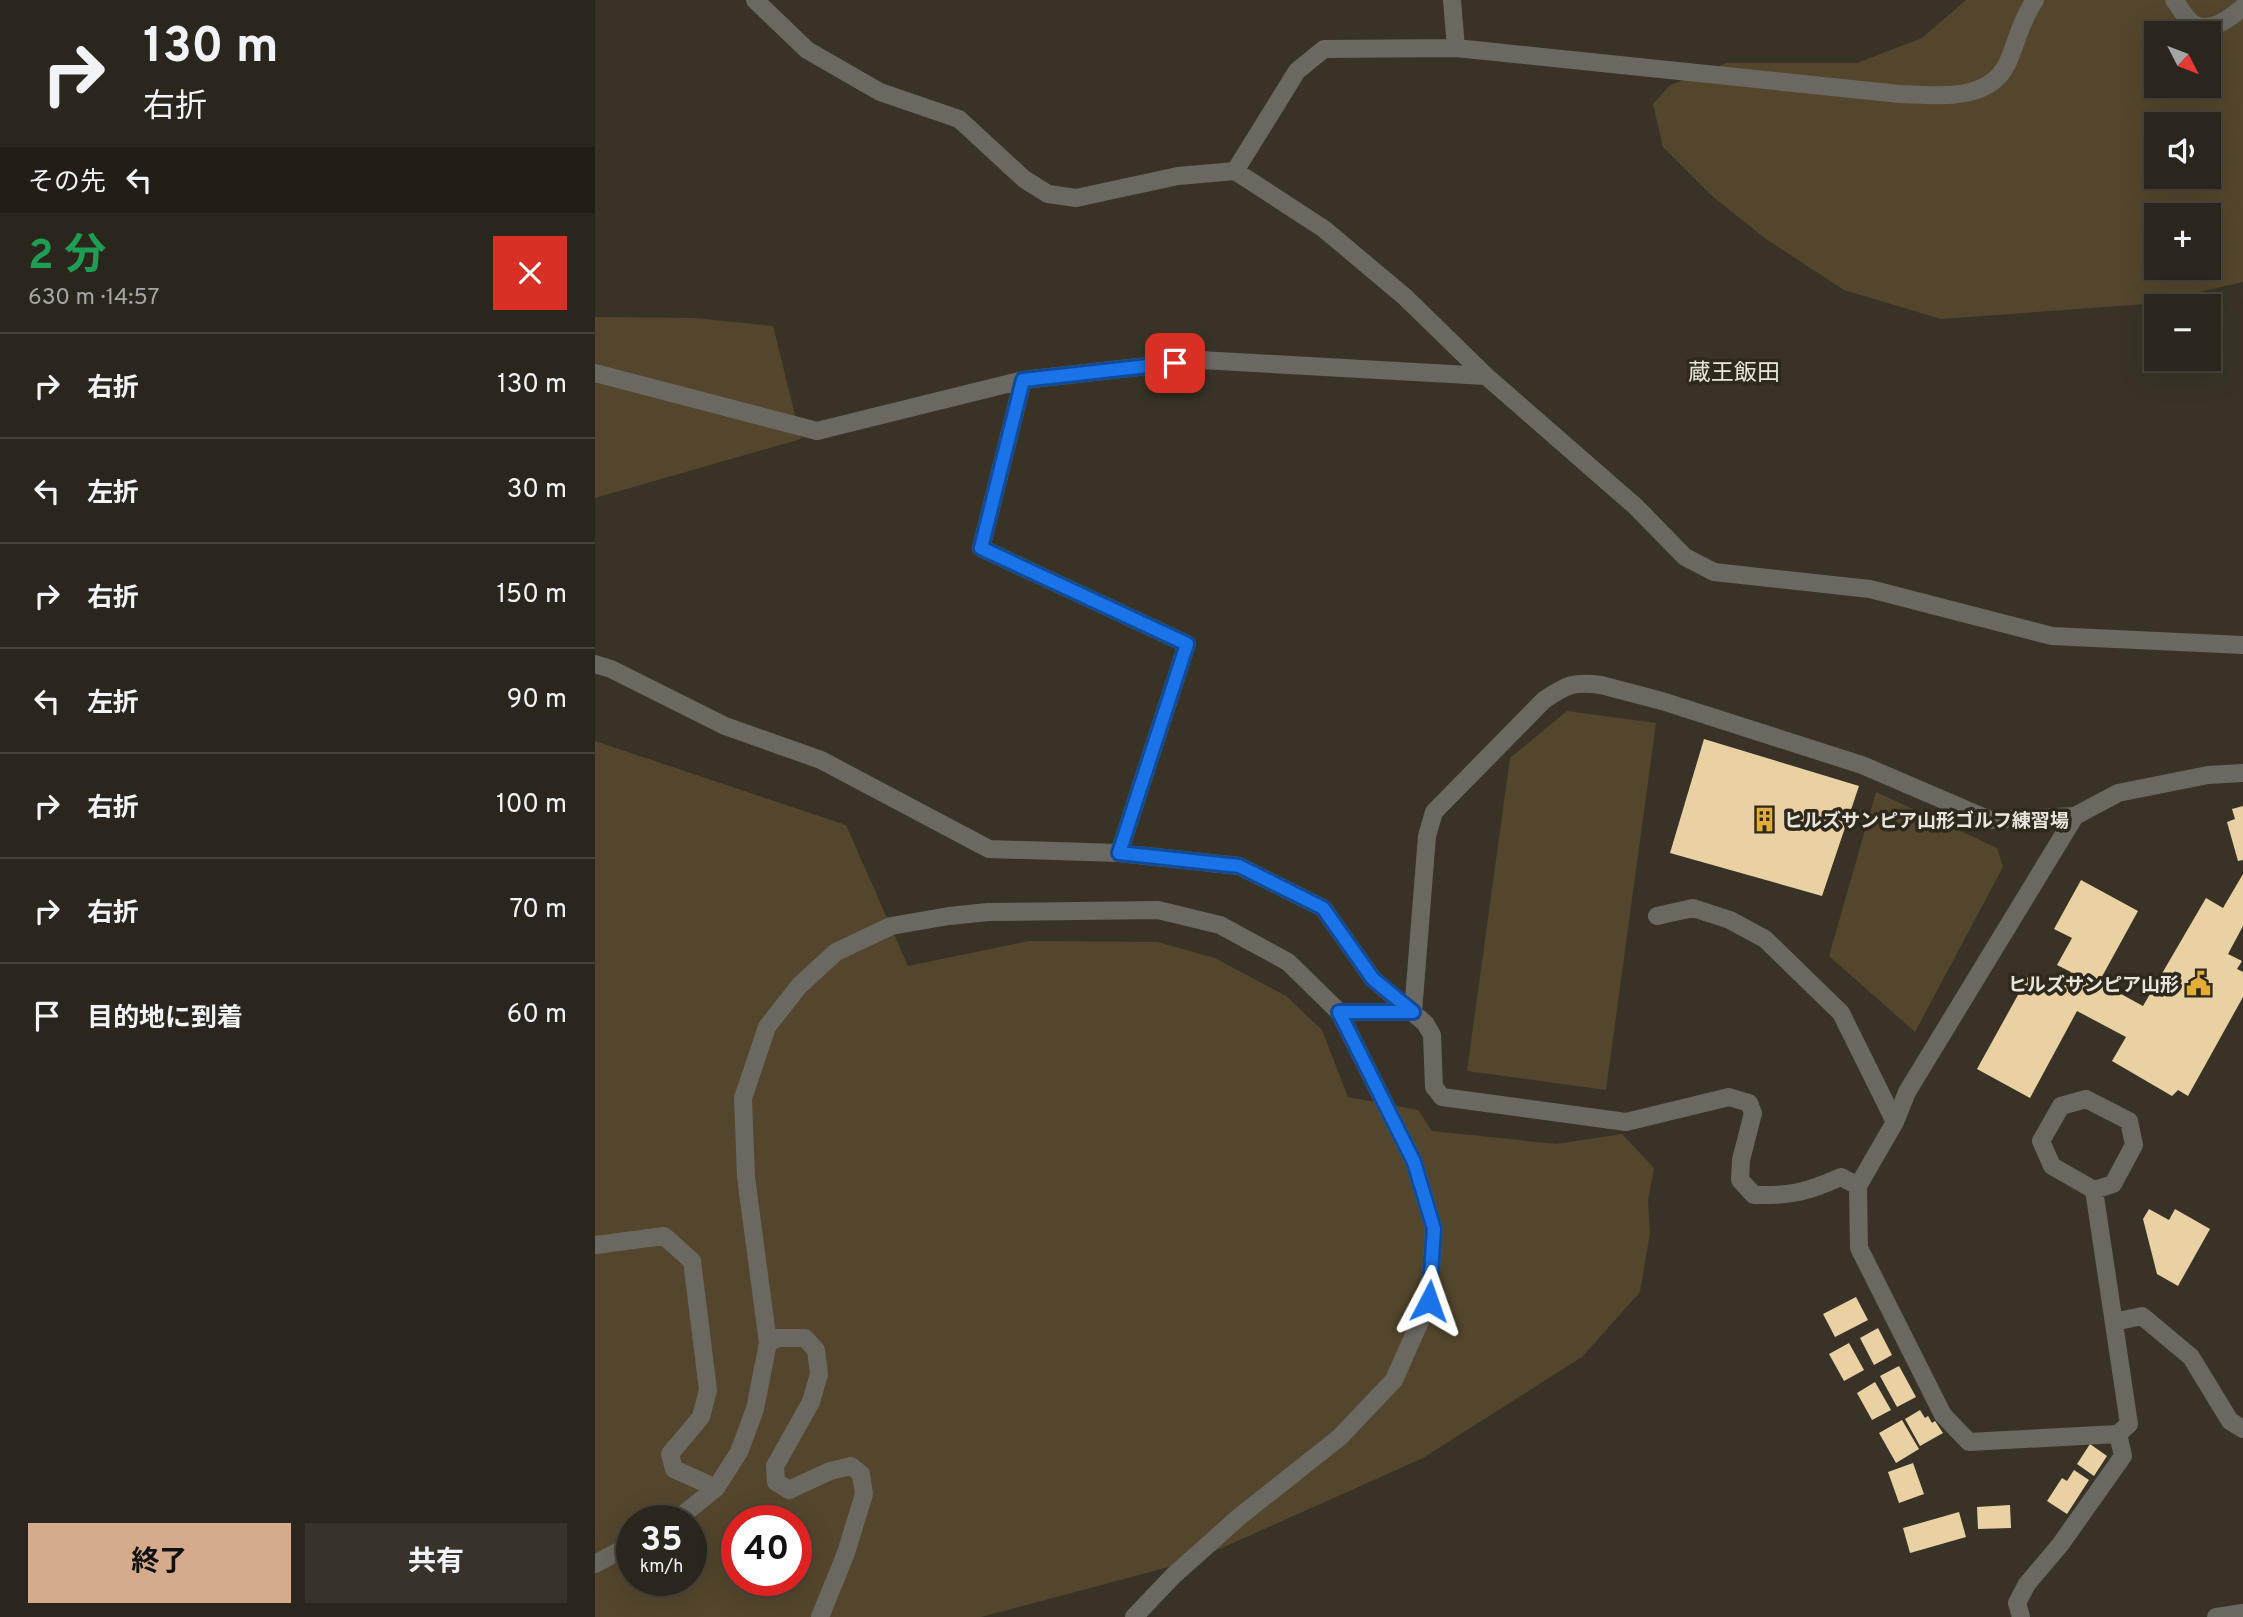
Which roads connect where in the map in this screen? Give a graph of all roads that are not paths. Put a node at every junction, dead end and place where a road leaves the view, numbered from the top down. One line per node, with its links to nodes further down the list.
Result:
1 (755, 0): 7 (street)
2 (1452, 0): 6 (street)
3 (2035, 0): 6 (street)
4 (2174, 0): 5 (street)
5 (2243, 7)
6 (1456, 48): 7 (street)
7 (1235, 171): 9 (street)
8 (595, 373): 10 (street)
9 (1486, 376): 10 (street); 11 (street)
10 (1023, 380): 15 (street)
11 (2243, 645)
12 (595, 664): 15 (street)
13 (2243, 773): 14 (street)
14 (2075, 816): 18 (street); 19 (street)
15 (1119, 853): 18 (street)
16 (1657, 916): 19 (street)
17 (1339, 1012): 18 (street); 24 (street); 33 (street)
18 (1413, 1012): 20 (street)
19 (1895, 1122): 20 (street)
20 (1859, 1186): 26 (street)
21 (2094, 1190): 21 (street); 23 (street)
22 (595, 1245): 27 (street)
23 (2114, 1322): 25 (street); 26 (street)
24 (768, 1343): 27 (street); 32 (street)
25 (2243, 1429)
26 (2118, 1434): 34 (street)
27 (716, 1488): 28 (street)
28 (695, 1505)
29 (616, 1553): 30 (street)
30 (595, 1564)
31 (2243, 1613): 35 (street)
32 (820, 1617)
33 (1134, 1617)
34 (2021, 1617)
35 (2216, 1617)

